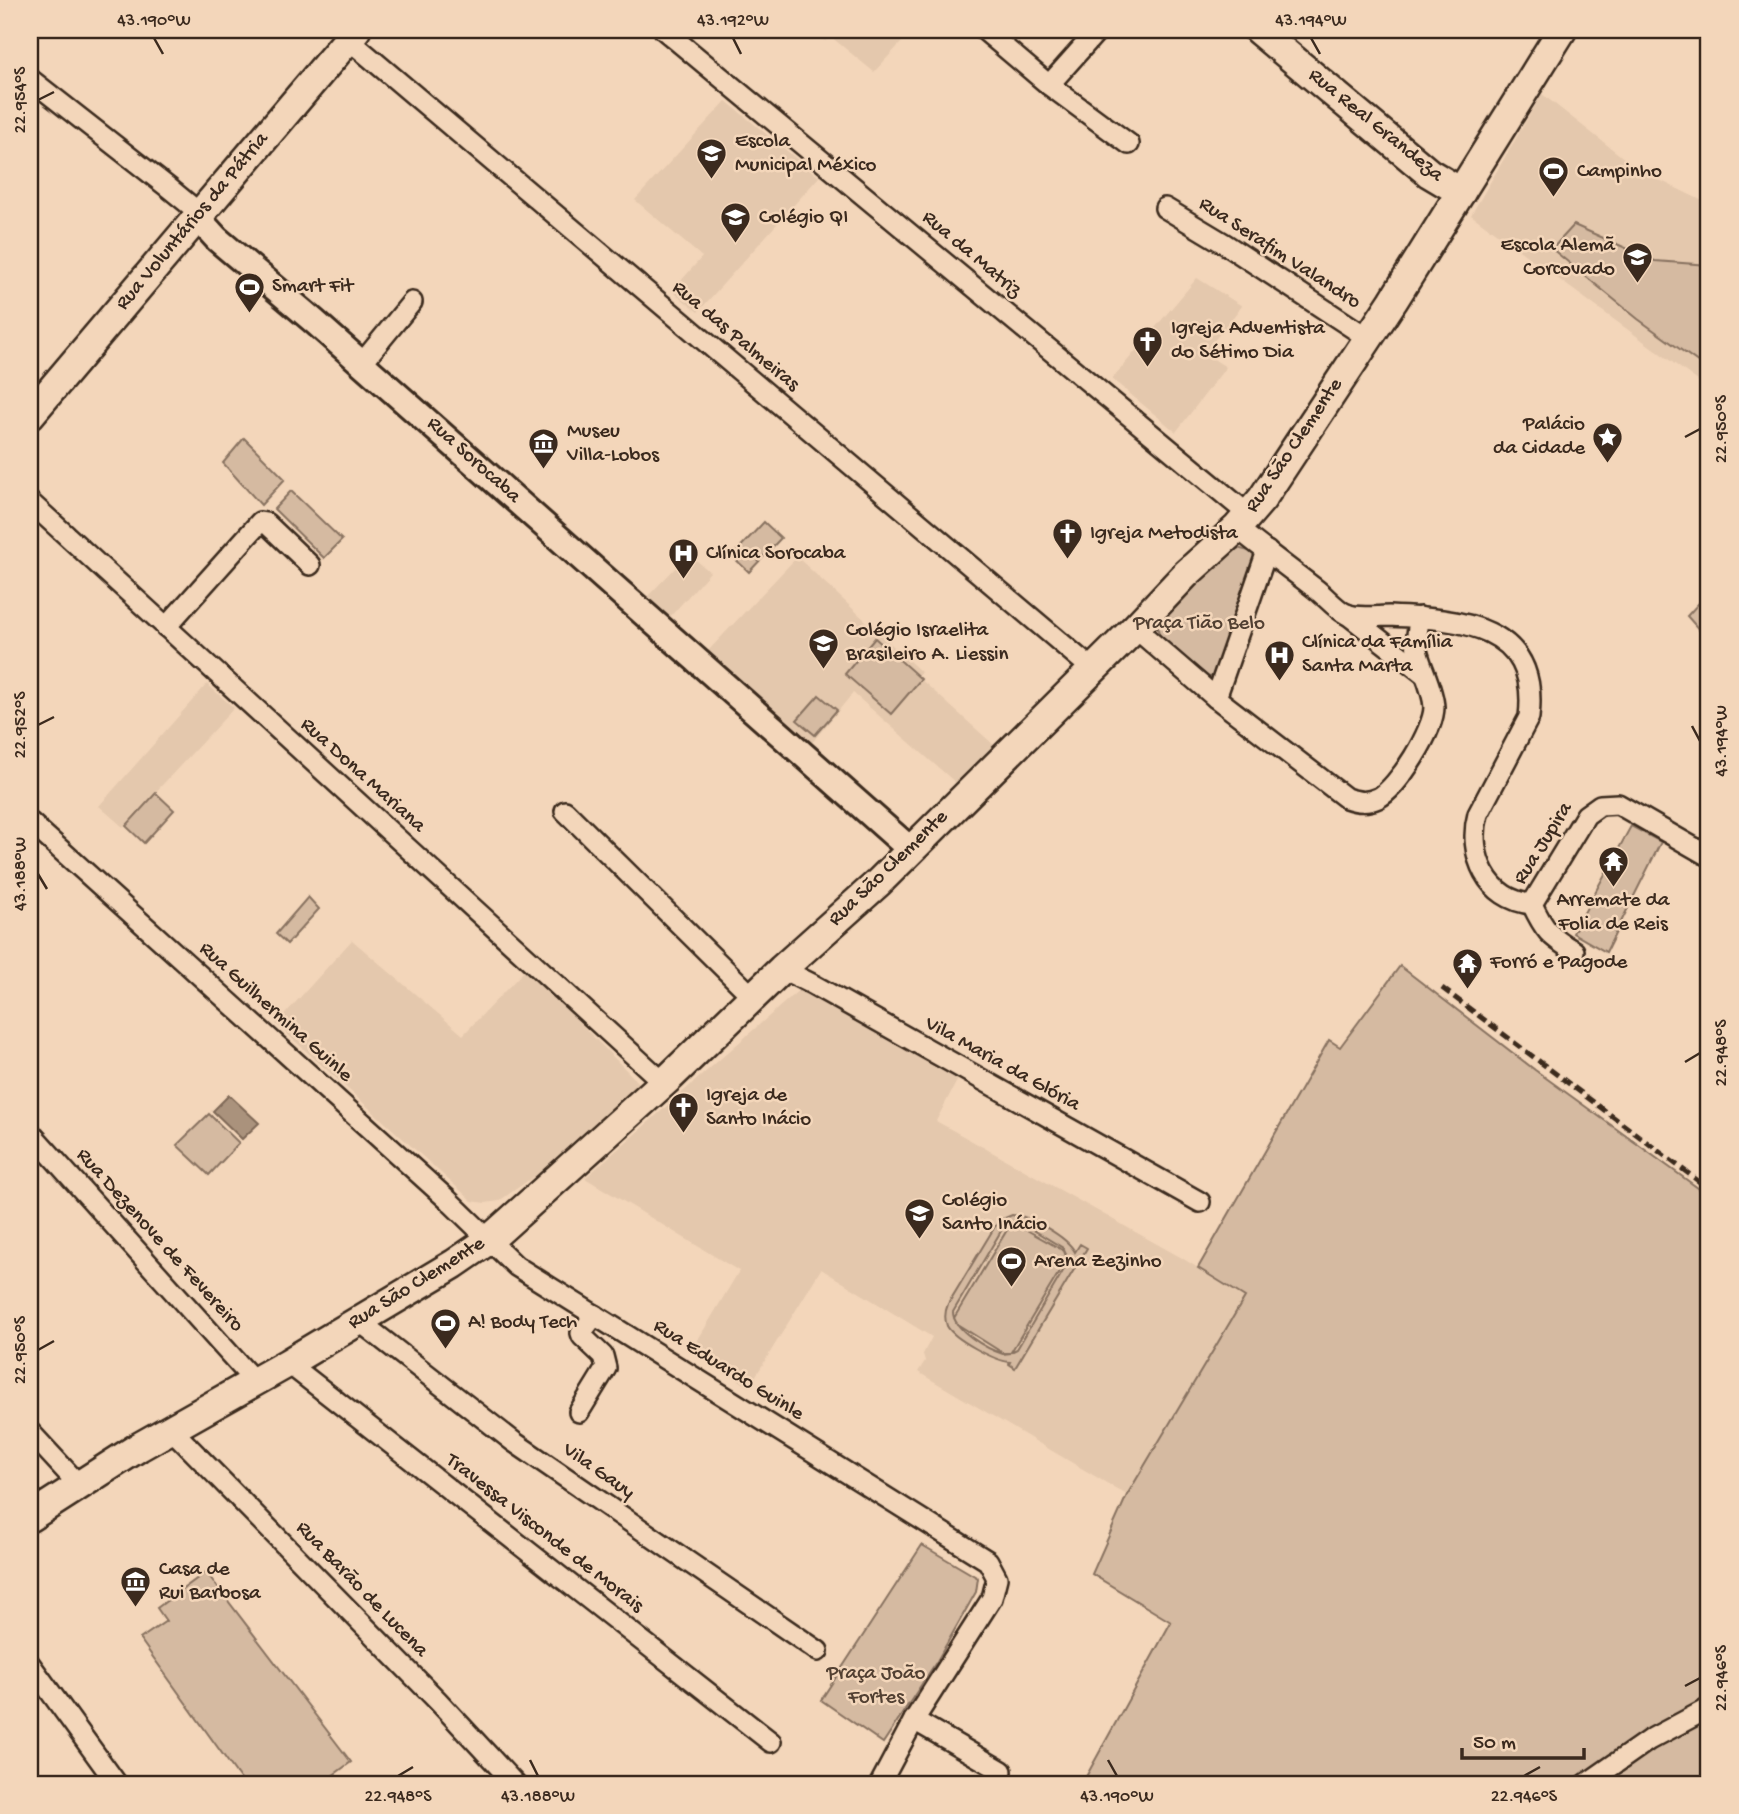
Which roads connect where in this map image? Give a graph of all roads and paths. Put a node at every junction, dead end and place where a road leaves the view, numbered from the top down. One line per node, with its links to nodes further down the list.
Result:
1 (664, 30): 18 (street, Rua da Matriz)
2 (985, 30): 8 (street)
3 (1098, 30): 8 (street)
4 (1258, 30): 10 (main road, Rua Real Grandeza)
5 (1562, 30): 10 (main road, Rua São Clemente)
6 (352, 34): 12 (main road, Rua Voluntários da Pátria); 25 (street, Rua das Palmeiras)
7 (30, 79): 12 (street, Rua Sorocaba)
8 (1049, 86): 9 (street)
9 (1129, 144)
10 (1461, 192): 14 (main road, Rua São Clemente)
11 (1166, 208): 14 (street, Rua Serafim Valandro)
12 (197, 217): 15 (street, Rua Sorocaba); 16 (main road, Rua Voluntários da Pátria)
13 (412, 302): 15 (street)
14 (1368, 338): 18 (main road, Rua São Clemente)
15 (362, 363): 30 (street, Rua Sorocaba)
16 (30, 415)
17 (30, 502): 23 (street, Rua Dona Mariana)
18 (1243, 522): 19 (street, Rua da Matriz); 24 (main road, Rua São Clemente)
19 (1267, 551): 21 (street, Rua da Matriz); 27 (street)
20 (310, 565): 23 (street)
21 (1347, 614): 22 (street); 26 (street, Rua da Matriz)
22 (1420, 617): 26 (street); 32 (street)
23 (166, 627): 36 (street, Rua Dona Mariana)
24 (1135, 628): 25 (main road, Rua São Clemente); 27 (street)
25 (1092, 669): 30 (main road, Rua São Clemente)
26 (1424, 674): 27 (street)
27 (1216, 698)
28 (565, 811): 35 (street)
29 (30, 822): 39 (street, Rua Guilhermina Guinle)
30 (911, 850): 34 (main road, Rua São Clemente)
31 (1705, 854): 32 (street, Rua Jupira)
32 (1532, 904): 33 (street)
33 (1574, 951)
34 (782, 969): 35 (main road, Rua São Clemente); 38 (street, Vila Maria da Glória)
35 (753, 997): 36 (main road, Rua São Clemente)
36 (664, 1083): 39 (main road, Rua São Clemente)
37 (30, 1132): 43 (street, Rua Dezenove de Fevereiro)
38 (1200, 1202)
39 (489, 1240): 40 (street, Rua Eduardo Guinle); 41 (main road, Rua São Clemente)
40 (595, 1315): 44 (street); 52 (street, Rua Eduardo Guinle)
41 (359, 1321): 42 (main road, Rua São Clemente); 49 (street, Vila Gauy)
42 (288, 1363): 43 (main road, Rua São Clemente); 53 (street, Travessa Visconde de Morais)
43 (255, 1381): 45 (main road, Rua São Clemente)
44 (579, 1412)
45 (172, 1430): 47 (main road, Rua São Clemente); 57 (street, Rua Barão de Lucena)
46 (30, 1432): 47 (street)
47 (80, 1486): 48 (main road, Rua São Clemente)
48 (30, 1517)
49 (818, 1651)
50 (30, 1664): 56 (street)
51 (1709, 1707): 58 (street)
52 (914, 1720): 54 (street); 55 (street)
53 (771, 1742)
54 (1002, 1771)
55 (882, 1780)
56 (117, 1784)
57 (515, 1784)
58 (1586, 1784)

